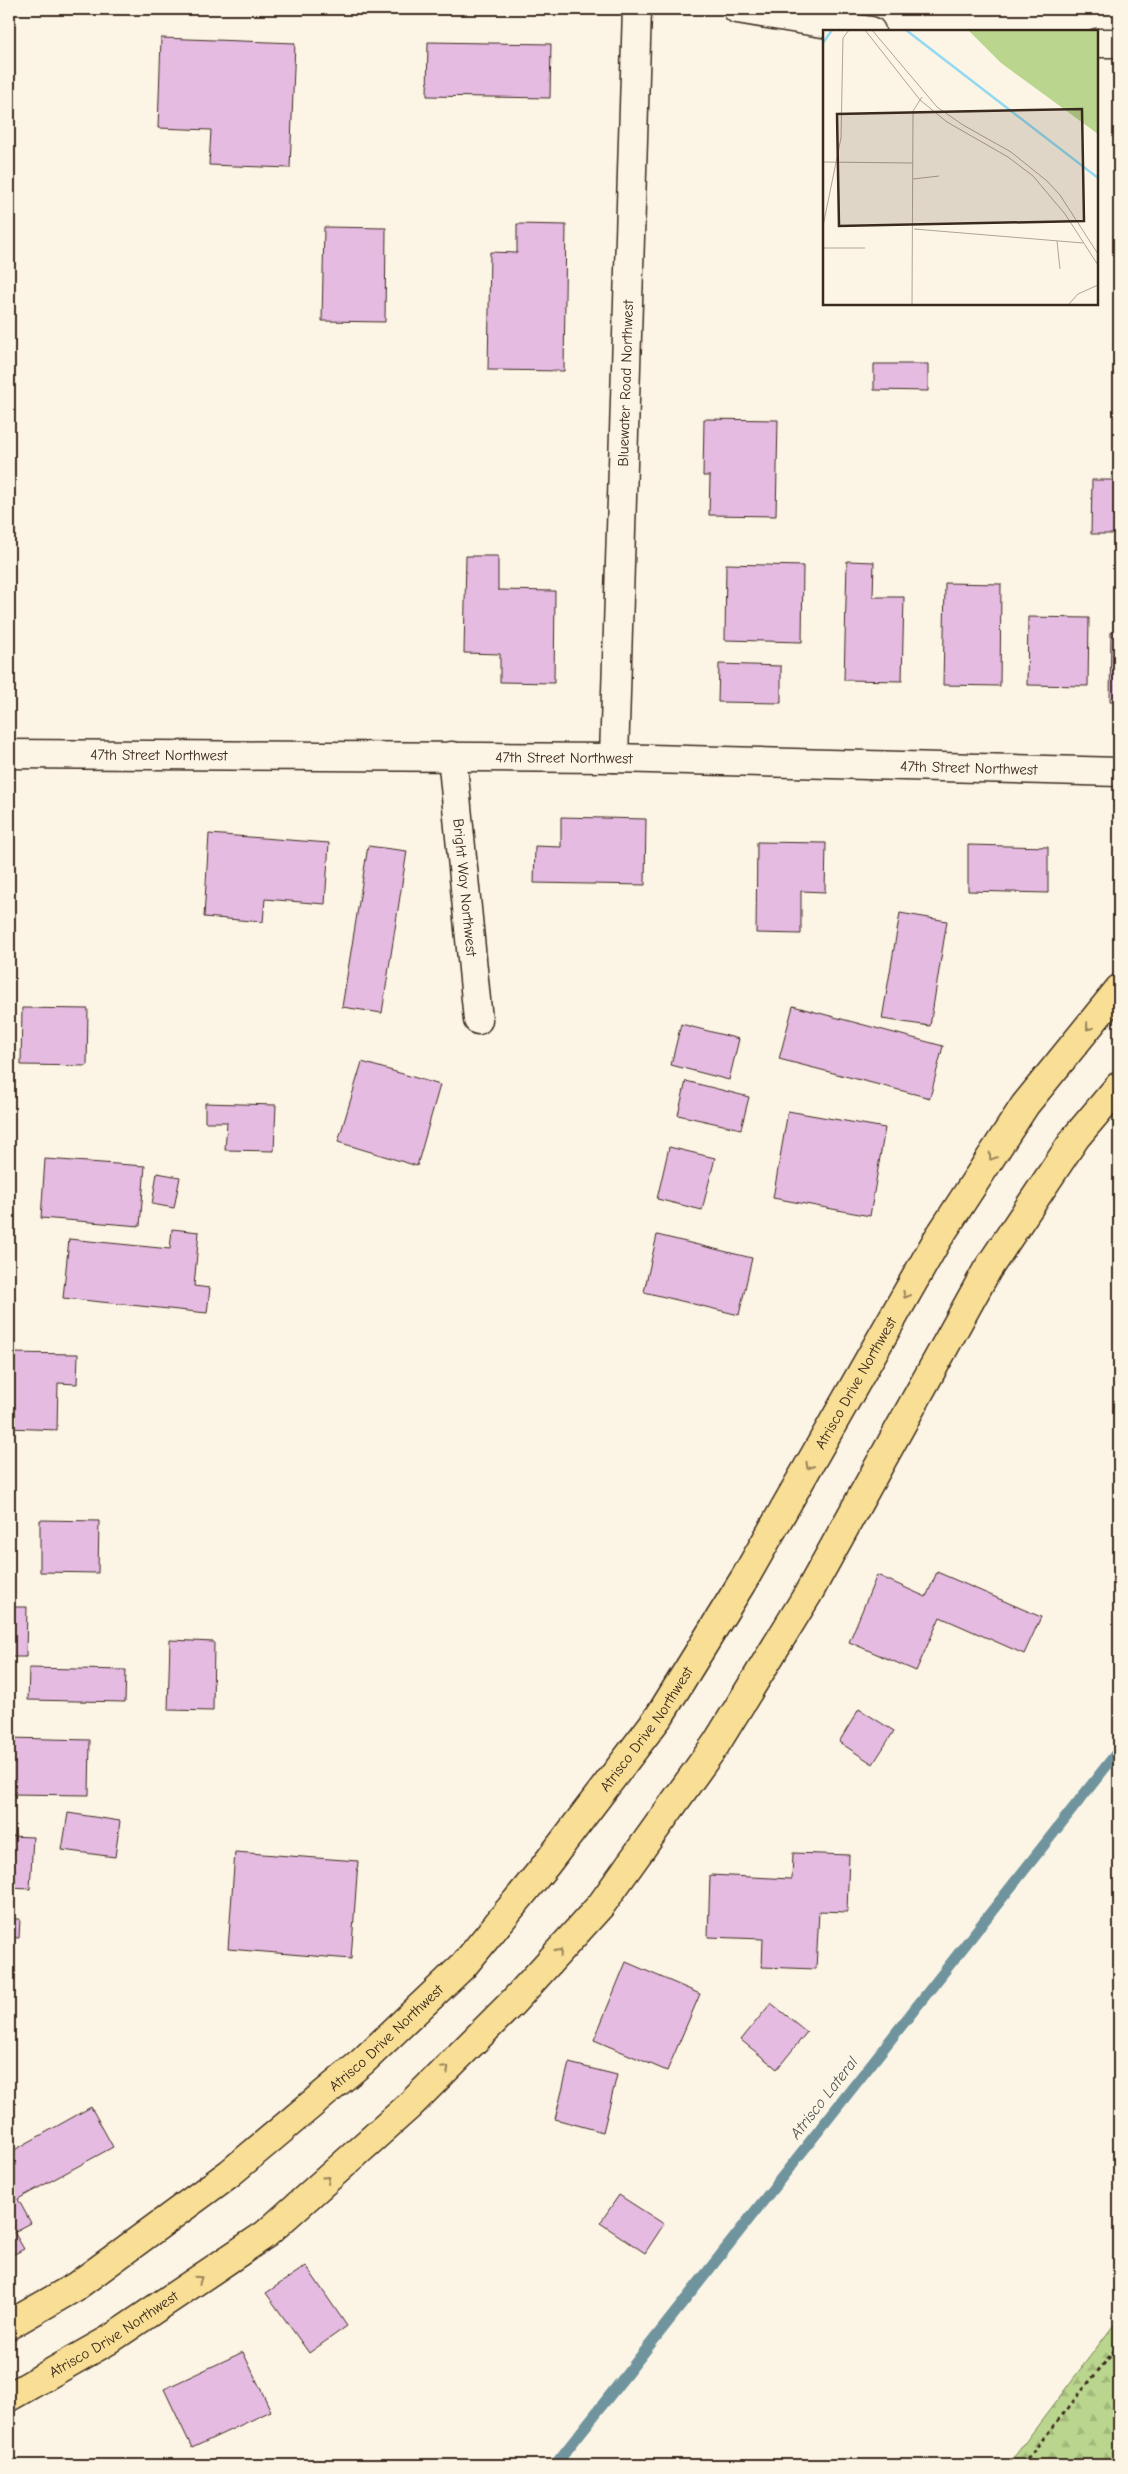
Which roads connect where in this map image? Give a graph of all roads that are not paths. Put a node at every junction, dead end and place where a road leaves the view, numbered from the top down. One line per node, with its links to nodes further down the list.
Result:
1 (637, 9): 8 (street, Bluewater Road Northwest)
2 (737, 9): 3 (street)
3 (865, 30)
4 (1098, 42): 5 (street)
5 (1119, 44)
6 (9, 754): 7 (street, 47th Street Northwest)
7 (452, 756): 8 (street, 47th Street Northwest); 11 (street, Bright Way Northwest)
8 (614, 758): 9 (street, 47th Street Northwest)
9 (1119, 772)
10 (1119, 989): 13 (main road, Atrisco Drive Northwest, one-way to 13)
11 (478, 1020)
12 (1119, 1086): 14 (main road, Atrisco Drive Northwest, one-way to 12)
13 (9, 2326)
14 (9, 2397)

